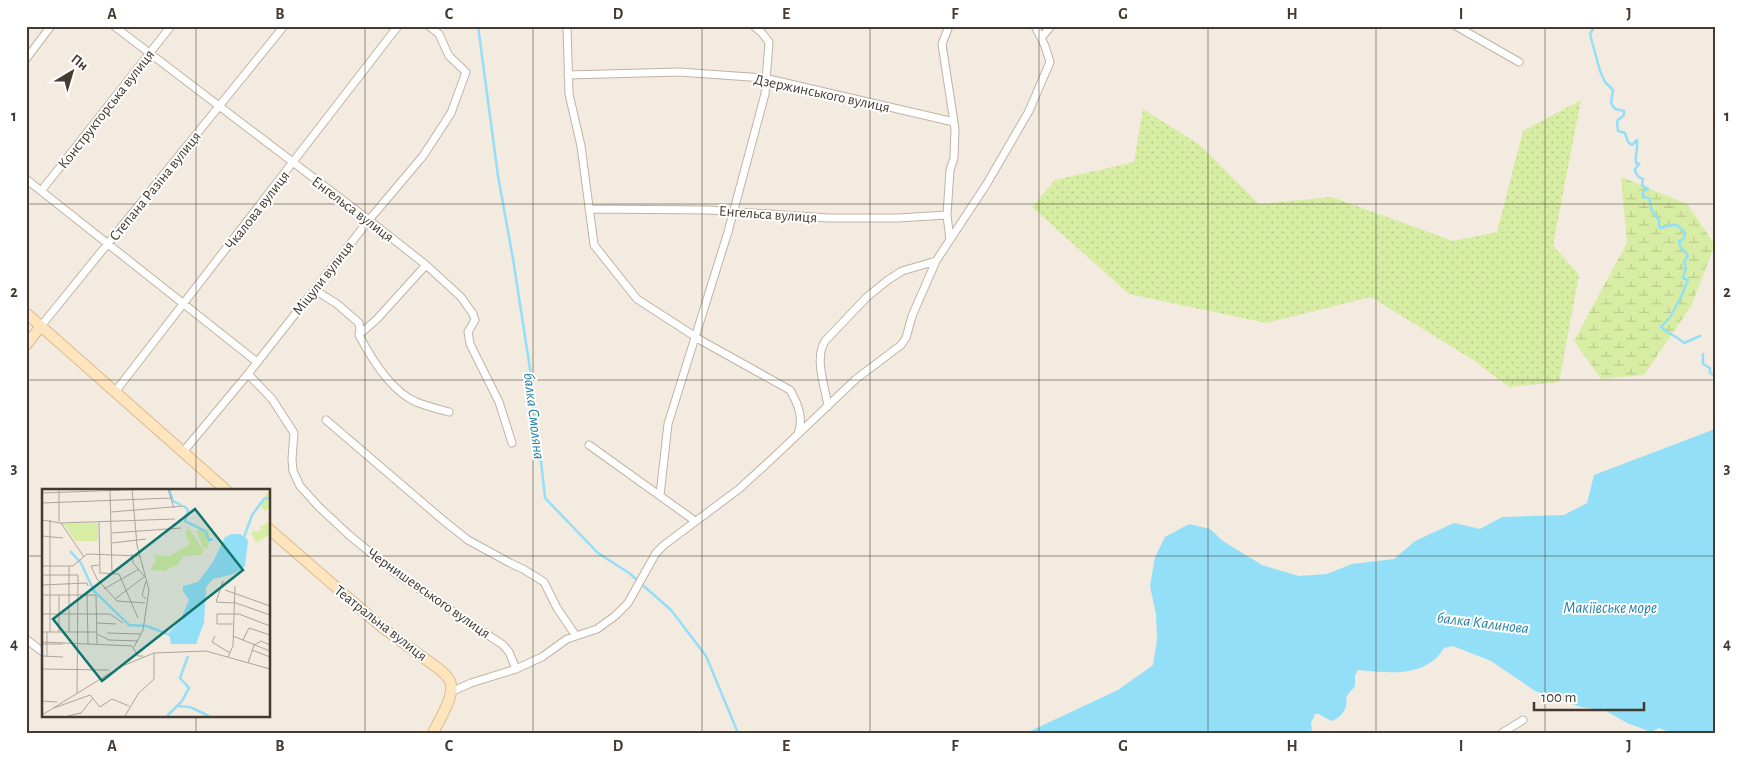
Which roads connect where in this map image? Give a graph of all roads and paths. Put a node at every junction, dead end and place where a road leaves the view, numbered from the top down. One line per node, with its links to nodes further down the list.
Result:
1 (51, 26): 15 (street)
2 (114, 26): 14 (street, Енгельса вулиця)
3 (171, 26): 14 (street, Конструкторська вулиця)
4 (284, 26): 19 (street, Степана Разіна вулиця)
5 (398, 26): 21 (street, Чкалова вулиця)
6 (429, 26): 27 (street, Міцули вулиця)
7 (566, 26): 17 (street)
8 (754, 26): 18 (street)
9 (949, 26): 20 (street)
10 (1035, 26): 13 (street)
11 (1051, 26): 13 (street)
12 (1456, 26): 16 (street)
13 (1041, 38): 28 (street)
14 (149, 54): 19 (street, Енгельса вулиця); 23 (street, Конструкторська вулиця)
15 (26, 59)
16 (1519, 62)
17 (568, 75): 18 (street, Дзержинського вулиця); 24 (street)
18 (766, 78): 20 (street, Дзержинського вулиця); 25 (street)
19 (219, 107): 21 (street, Енгельса вулиця); 29 (street, Степана Разіна вулиця)
20 (954, 122): 26 (street)
21 (293, 164): 27 (street, Енгельса вулиця); 33 (street, Чкалова вулиця)
22 (26, 180): 23 (street)
23 (41, 192): 29 (street)
24 (589, 209): 25 (street, Енгельса вулиця); 37 (street)
25 (734, 212): 26 (street, Енгельса вулиця); 37 (street)
26 (947, 215): 28 (street)
27 (369, 220): 31 (street, Енгельса вулиця); 32 (street, Міцули вулиця)
28 (950, 240): 30 (street)
29 (108, 244): 33 (street); 35 (street, Степана Разіна вулиця)
30 (936, 261): 42 (street); 42 (street)
31 (426, 265): 36 (street); 46 (street, Енгельса вулиця)
32 (314, 290): 36 (street); 39 (street, Міцули вулиця)
33 (184, 304): 39 (street); 41 (street, Чкалова вулиця)
34 (26, 313): 35 (street)
35 (41, 326): 38 (street, Степана Разіна вулиця); 41 (street)
36 (359, 335): 43 (street)
37 (696, 337): 45 (street); 50 (street)
38 (26, 345)
39 (257, 362): 40 (street, Міцули вулиця)
40 (248, 374): 48 (street, Міцули вулиця); 56 (street, Чернишевського вулиця)
41 (115, 392): 48 (street)
42 (828, 406): 45 (street)
43 (449, 412)
44 (326, 420): 53 (street)
45 (798, 435): 51 (street)
46 (512, 443)
47 (589, 445): 50 (street)
48 (183, 452): 49 (street)
49 (225, 489)
50 (660, 496): 51 (street)
51 (696, 521): 53 (street)
52 (270, 530): 57 (street, Театральна вулиця)
53 (576, 636): 56 (street)
54 (26, 639): 55 (street)
55 (42, 651)
56 (516, 669): 57 (street)
57 (451, 692): 59 (street)
58 (1523, 720): 60 (street)
59 (433, 733)
60 (1502, 733)

